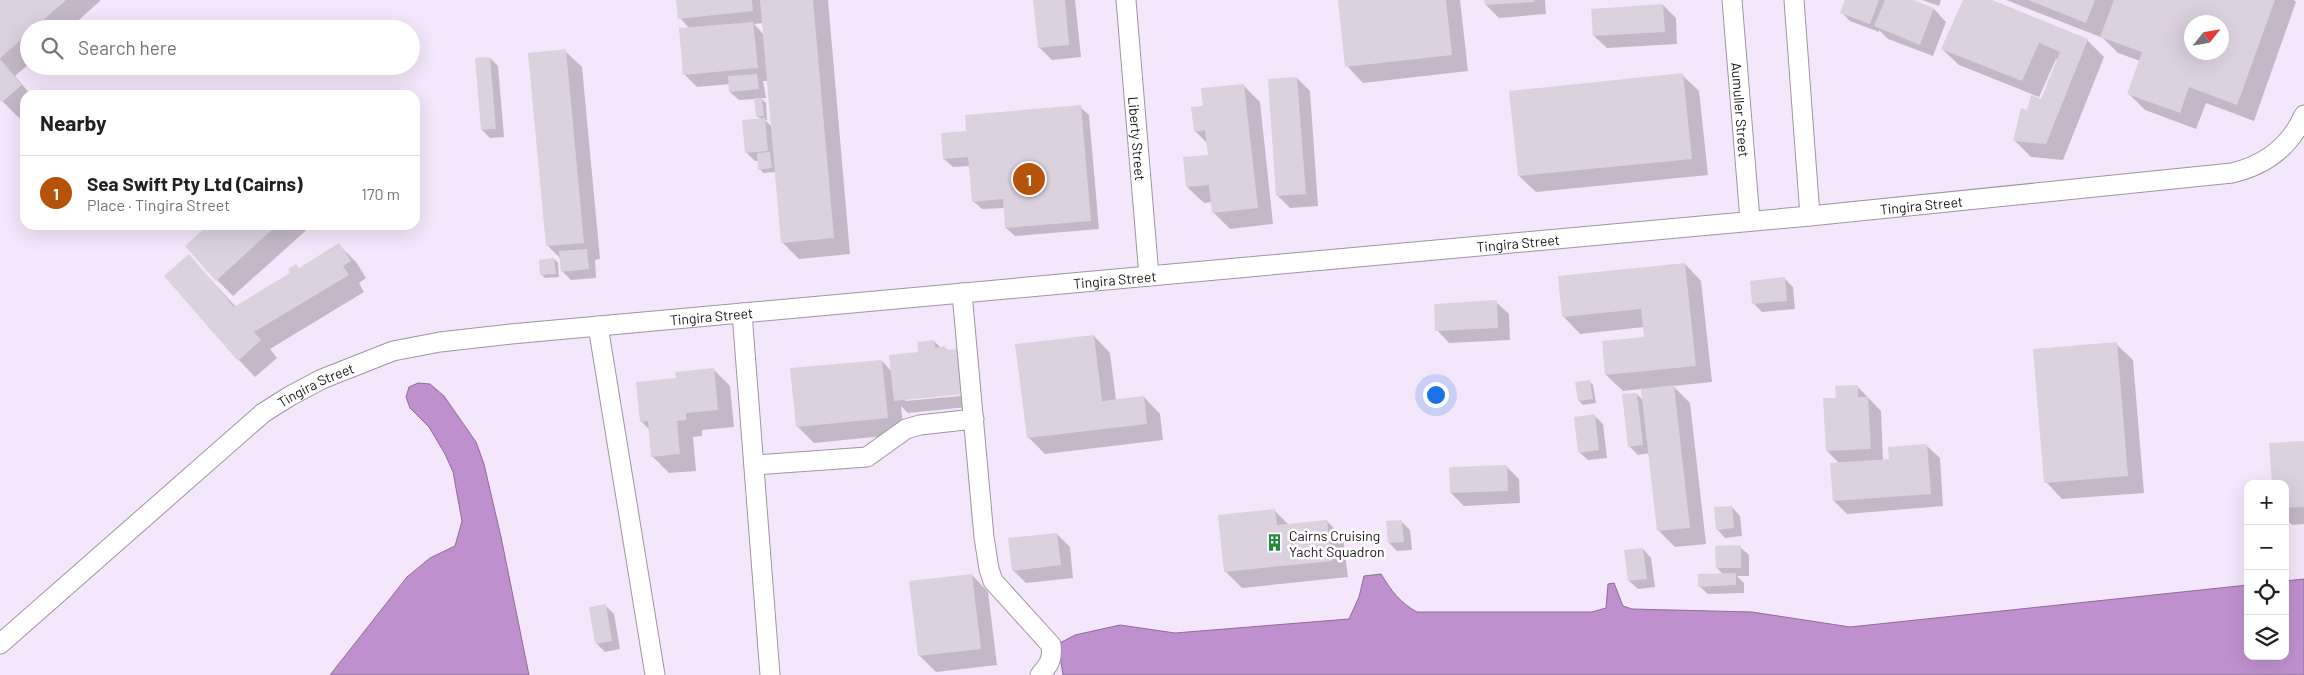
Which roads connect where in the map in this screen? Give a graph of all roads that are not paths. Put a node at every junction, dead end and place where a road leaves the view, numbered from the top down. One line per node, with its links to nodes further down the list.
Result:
1 (1126, 0): 7 (street, Liberty Street)
2 (1732, 0): 6 (street, Aumuller Street)
3 (1794, 0): 5 (street)
4 (2304, 115): 5 (street, Tingira Street)
5 (1810, 216): 6 (street, Tingira Street)
6 (1750, 220): 7 (street, Tingira Street)
7 (1149, 276): 8 (street, Tingira Street)
8 (962, 293): 9 (street, Tingira Street); 11 (street)
9 (742, 313): 10 (street, Tingira Street); 12 (street)
10 (598, 326): 13 (street, Tingira Street); 14 (street)
11 (974, 419): 12 (street); 16 (street)
12 (754, 465): 15 (street)
13 (0, 644)
14 (655, 675)
15 (770, 675)
16 (1040, 675)

